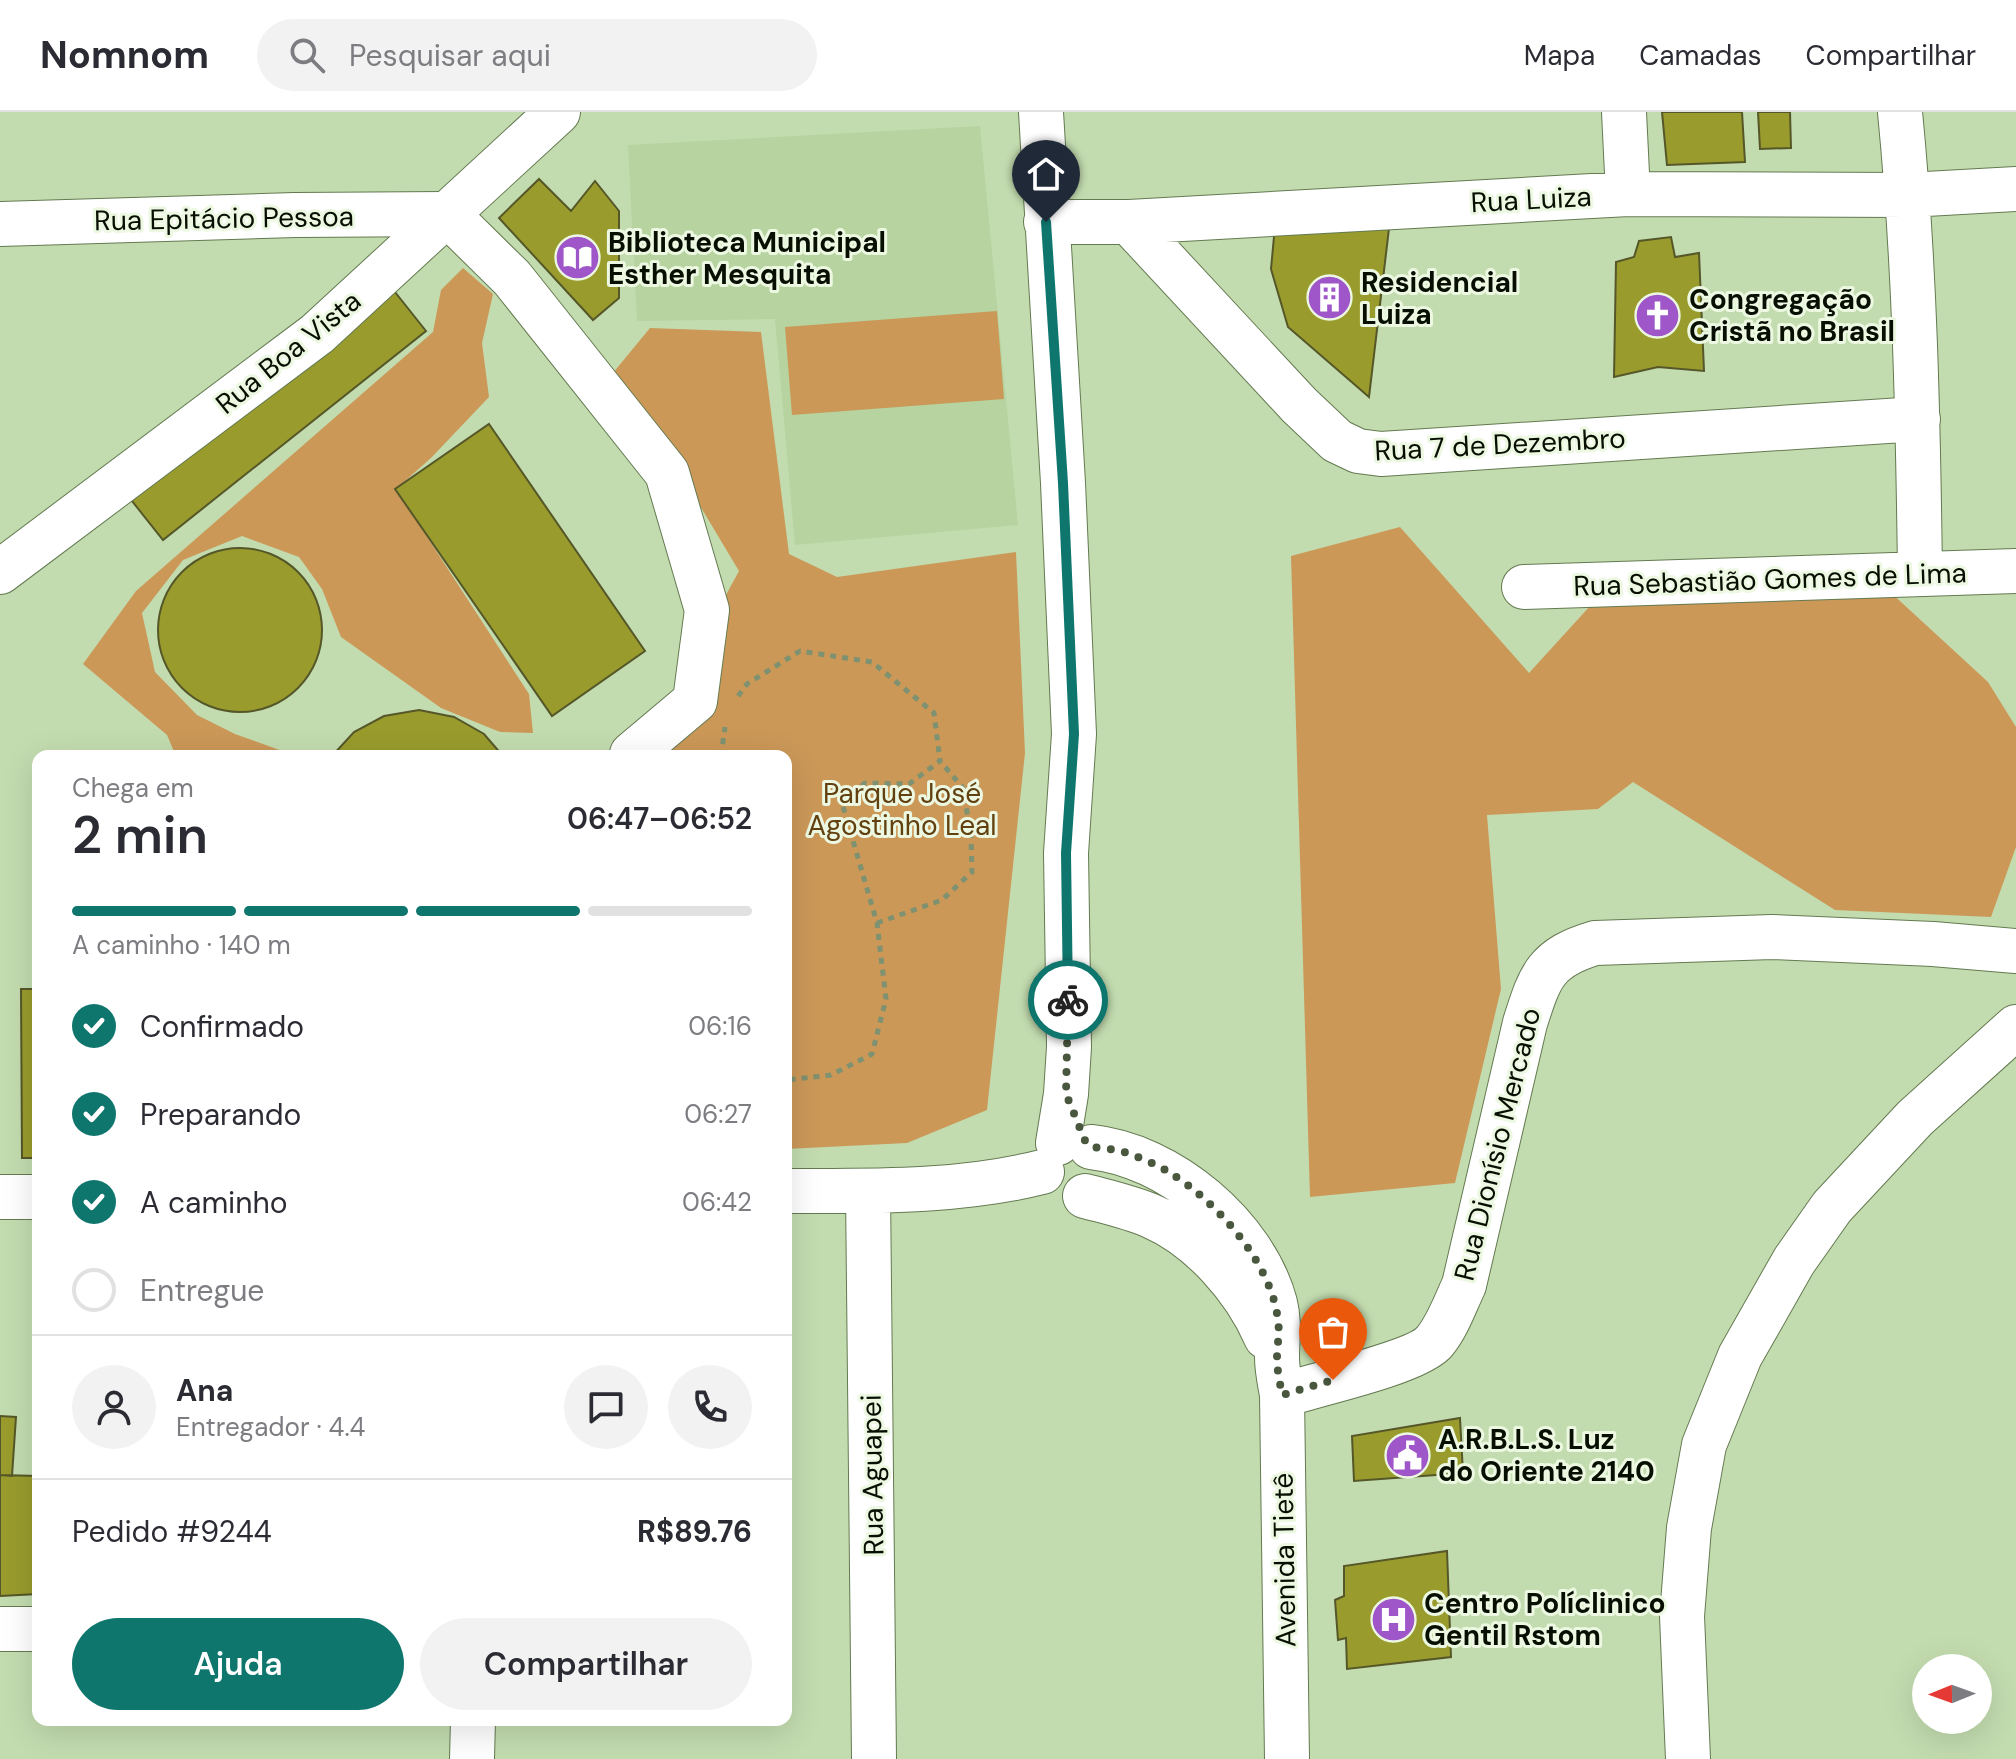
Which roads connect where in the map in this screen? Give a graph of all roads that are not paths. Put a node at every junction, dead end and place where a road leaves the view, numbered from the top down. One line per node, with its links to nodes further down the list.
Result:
1 (558, 112): 9 (street, Rua Boa Vista)
2 (1041, 112): 11 (street)
3 (1624, 112): 6 (street)
4 (1900, 112): 7 (street)
5 (2016, 189): 7 (street, Rua Luiza)
6 (1628, 194): 7 (street, Rua Luiza); 12 (street, Rua Luiza)
7 (1908, 195): 14 (street)
8 (0, 199): 10 (street)
9 (447, 214): 10 (street, Rua Epitácio Pessoa); 16 (street, Rua Boa Vista); 19 (street)
10 (46, 222): 13 (street, Rua Epitácio Pessoa)
11 (1046, 222): 12 (street, Rua Luiza); 22 (street)
12 (1129, 222): 14 (street, Rua 7 de Dezembro)
13 (0, 224)
14 (1918, 419): 17 (street)
15 (2016, 571): 17 (street, Rua Sebastião Gomes de Lima)
16 (0, 572)
17 (1920, 573): 18 (street, Rua Sebastião Gomes de Lima)
18 (1524, 587)
19 (637, 750)
20 (2016, 951): 27 (street, Rua Dionísio Mercado)
21 (2016, 1027): 34 (street)
22 (1060, 1168): 24 (street, Avenida Tietê); 27 (street, Avenida Tietê)
23 (792, 1191): 24 (street, Avenida Tietê)
24 (868, 1191): 32 (street, Rua Aguapei)
25 (0, 1197): 26 (street)
26 (32, 1197)
27 (1279, 1378): 33 (street, Avenida Tietê)
28 (0, 1629): 29 (street)
29 (32, 1629)
30 (473, 1726): 31 (street)
31 (472, 1759)
32 (874, 1759)
33 (1287, 1759)
34 (1688, 1759)

